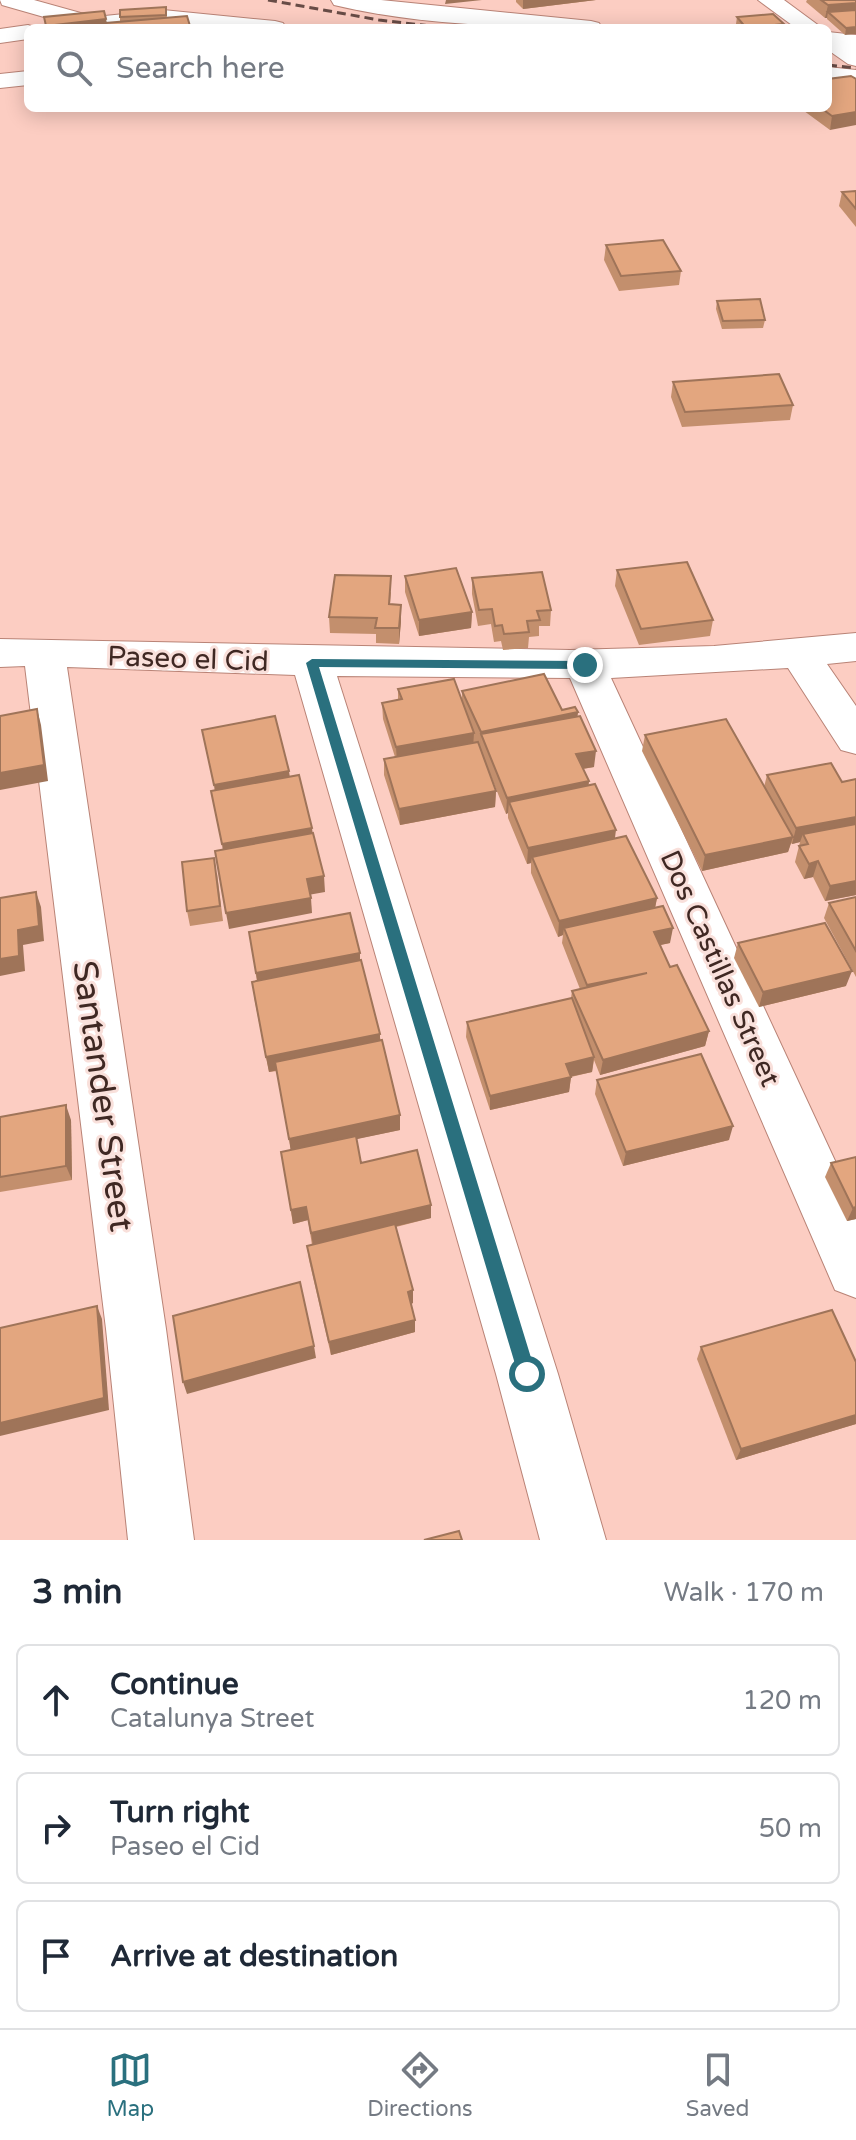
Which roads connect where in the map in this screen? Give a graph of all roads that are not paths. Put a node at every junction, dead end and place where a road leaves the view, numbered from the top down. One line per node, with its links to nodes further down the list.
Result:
1 (10, 0): 4 (street)
2 (342, 0): 7 (street)
3 (769, 0): 8 (street)
4 (90, 23): 5 (street); 6 (street)
5 (83, 24)
6 (234, 24)
7 (552, 24)
8 (805, 24)
9 (24, 33): 10 (street)
10 (0, 36)
11 (832, 74): 12 (street)
12 (856, 77)
13 (24, 78): 14 (street)
14 (0, 81)
15 (856, 647): 17 (street, Paseo el Cid)
16 (22, 652): 18 (street, Paseo el Cid); 22 (street, Santander Street)
17 (800, 655): 19 (street, Paseo el Cid); 20 (street)
18 (312, 663): 19 (street, Paseo el Cid); 23 (street)
19 (585, 665): 21 (street, Dos Castillas Street)
20 (856, 739)
21 (856, 1270)
22 (161, 1540)
23 (573, 1540)

